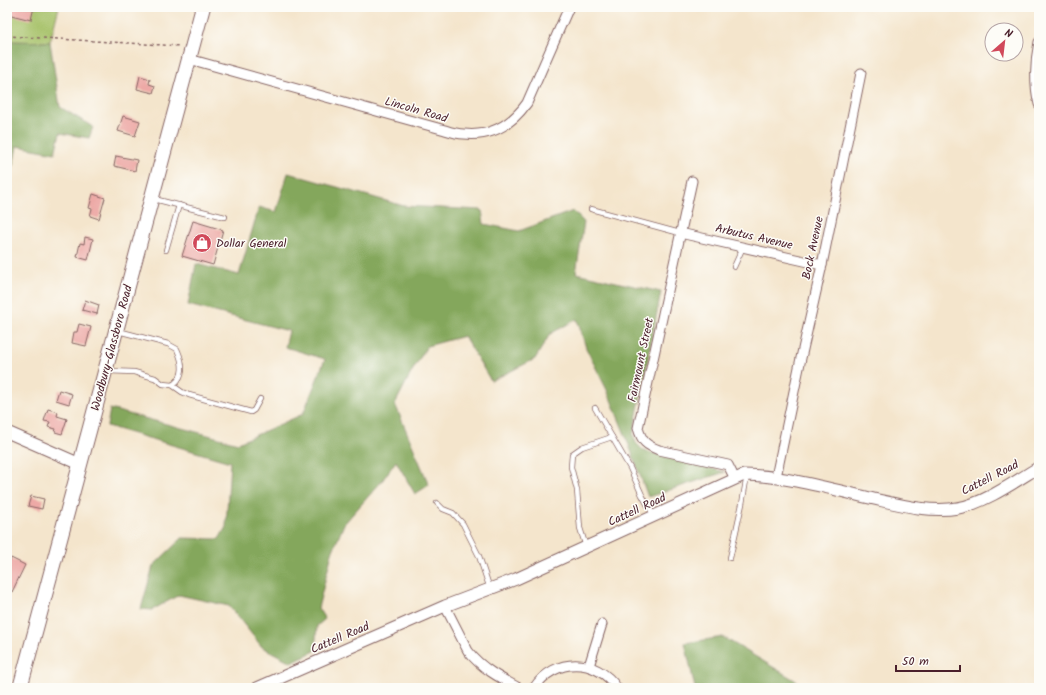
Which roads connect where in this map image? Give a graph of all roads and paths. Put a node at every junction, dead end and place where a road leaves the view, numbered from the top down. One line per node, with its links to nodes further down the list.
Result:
1 (203, 7): 5 (main road, Woodbury-Glassboro Road)
2 (569, 7): 5 (street, Lincoln Road)
3 (7, 36): 5 (path)
4 (1039, 42): 7 (street)
5 (190, 53): 9 (main road, Woodbury-Glassboro Road)
6 (861, 73): 16 (street, Bock Avenue)
7 (1039, 104)
8 (692, 181): 13 (street, Fairmount Street)
9 (152, 198): 10 (lane); 18 (main road, Woodbury-Glassboro Road)
10 (179, 206): 12 (lane); 15 (lane)
11 (591, 209): 13 (lane)
12 (225, 218)
13 (680, 233): 14 (street, Arbutus Avenue); 29 (street, Fairmount Street)
14 (743, 247): 16 (street, Arbutus Avenue); 17 (lane)
15 (166, 250)
16 (822, 265): 28 (street, Bock Avenue)
17 (734, 267)
18 (116, 330): 19 (main road, Woodbury-Glassboro Road); 20 (lane)
19 (106, 371): 20 (lane); 25 (main road, Woodbury-Glassboro Road)
20 (172, 385): 21 (lane)
21 (260, 398)
22 (595, 408): 24 (lane)
23 (7, 432): 25 (street)
24 (612, 437): 31 (lane); 32 (lane)
25 (80, 464): 38 (main road, Woodbury-Glassboro Road)
26 (1039, 467): 28 (street, Cattell Road)
27 (747, 475): 28 (street, Cattell Road); 29 (street, Cattell Road); 33 (lane)
28 (776, 477)
29 (734, 479): 31 (street, Cattell Road)
30 (437, 503): 34 (lane)
31 (654, 516): 32 (street, Cattell Road)
32 (586, 547): 34 (street, Cattell Road)
33 (730, 558)
34 (490, 589): 35 (street, Cattell Road)
35 (445, 606): 39 (street, Cattell Road); 40 (street)
36 (602, 624): 37 (street)
37 (589, 666): 41 (street); 42 (street)
38 (20, 688)
39 (256, 688)
40 (519, 688)
41 (534, 688)
42 (616, 688)

